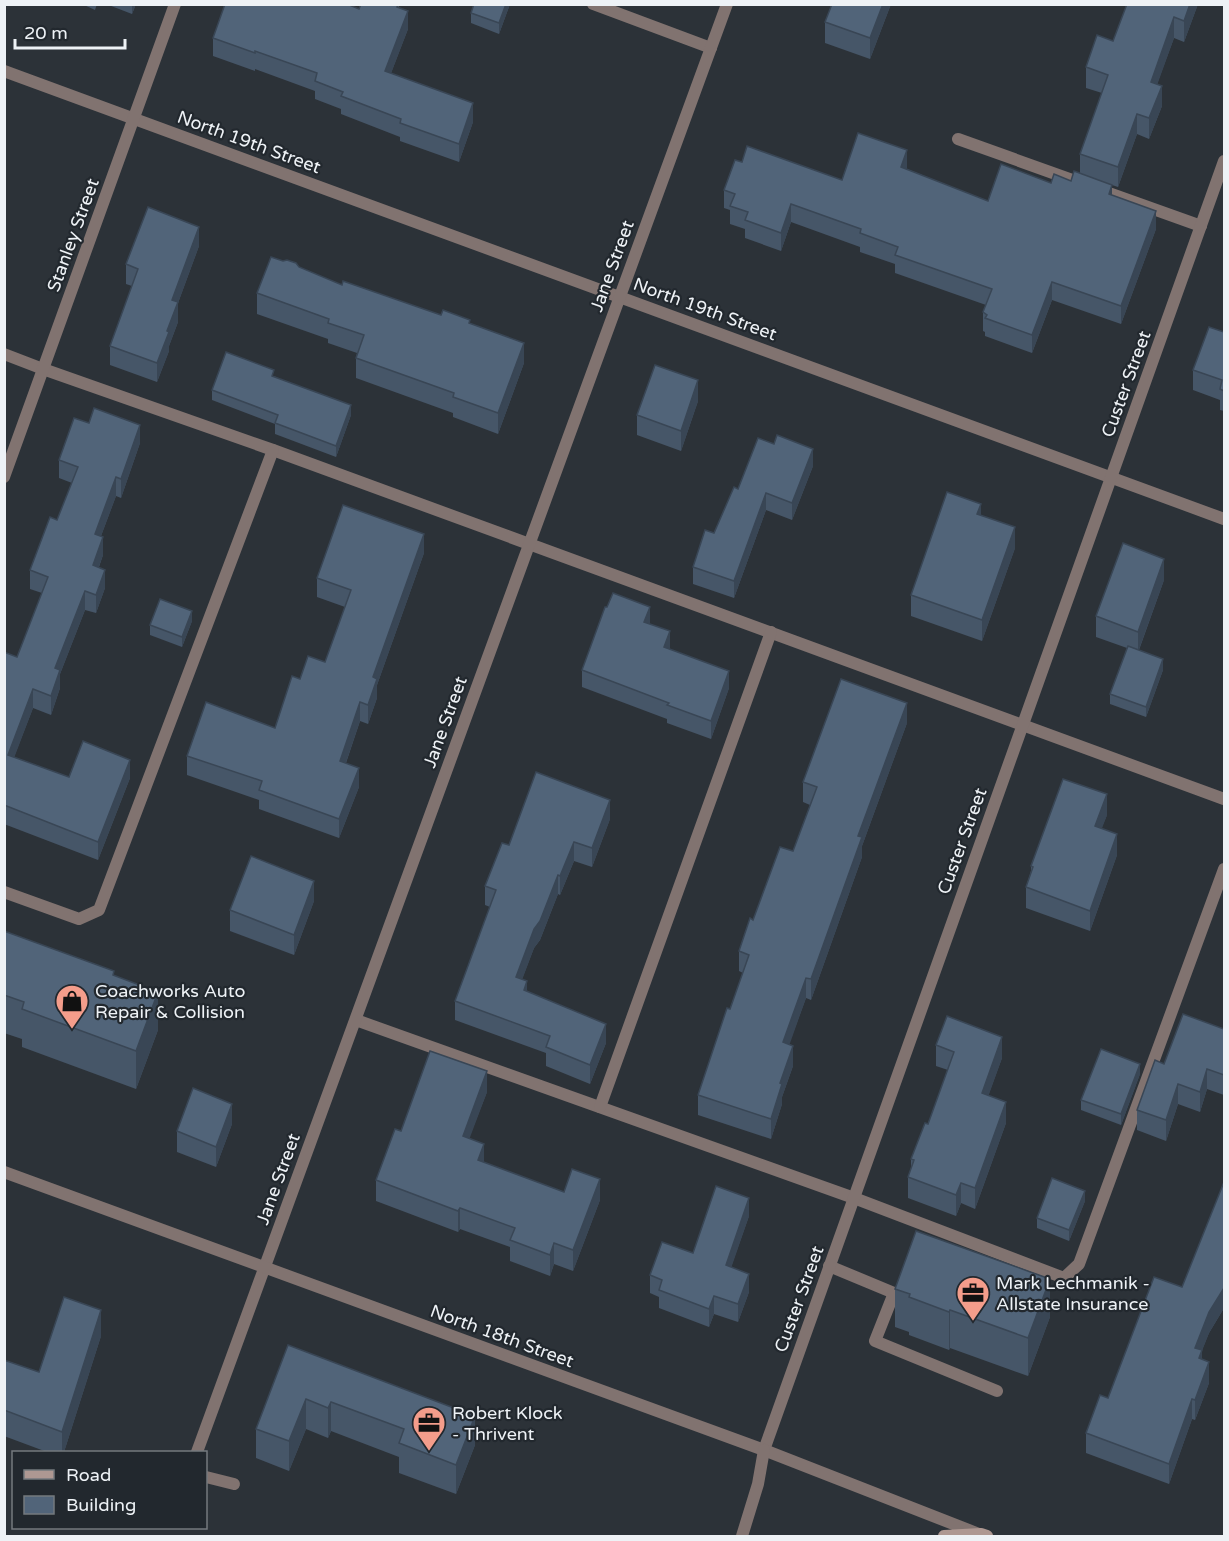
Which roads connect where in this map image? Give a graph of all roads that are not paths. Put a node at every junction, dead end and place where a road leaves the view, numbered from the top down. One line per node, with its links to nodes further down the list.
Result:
1 (175, 4): 6 (street, Stanley Street)
2 (593, 4): 4 (street)
3 (727, 4): 4 (street, Jane Street)
4 (711, 48): 10 (street, Jane Street)
5 (4, 71): 6 (street, North 19th Street)
6 (133, 119): 10 (street, North 19th Street); 12 (street, Stanley Street)
7 (958, 139): 9 (street)
8 (1224, 161): 9 (street, Custer Street)
9 (1201, 226): 15 (street, Custer Street)
10 (620, 297): 15 (street, North 19th Street); 17 (street, Jane Street)
11 (4, 354): 12 (street)
12 (44, 369): 13 (street); 14 (street, Stanley Street)
13 (273, 450): 17 (street); 22 (street)
14 (4, 477)
15 (1111, 478): 16 (street, North 19th Street); 19 (street, Custer Street)
16 (1224, 519)
17 (530, 544): 18 (street); 23 (street, Jane Street)
18 (771, 632): 19 (street); 24 (street)
19 (1023, 725): 20 (street); 26 (street, Custer Street)
20 (1224, 799)
21 (1224, 869): 26 (street)
22 (4, 892)
23 (356, 1020): 24 (street); 28 (street, Jane Street)
24 (600, 1107): 26 (street)
25 (4, 1172): 28 (street, North 18th Street)
26 (854, 1198): 27 (street, Custer Street)
27 (829, 1266): 29 (street); 30 (street, Custer Street)
28 (265, 1268): 30 (street, North 18th Street); 31 (street, Jane Street)
29 (997, 1391)
30 (764, 1450): 34 (street, North 18th Street); 35 (street, Custer Street)
31 (197, 1451)
32 (207, 1477): 33 (street)
33 (234, 1484)
34 (984, 1535): 36 (main road)
35 (742, 1536)
36 (944, 1536)

